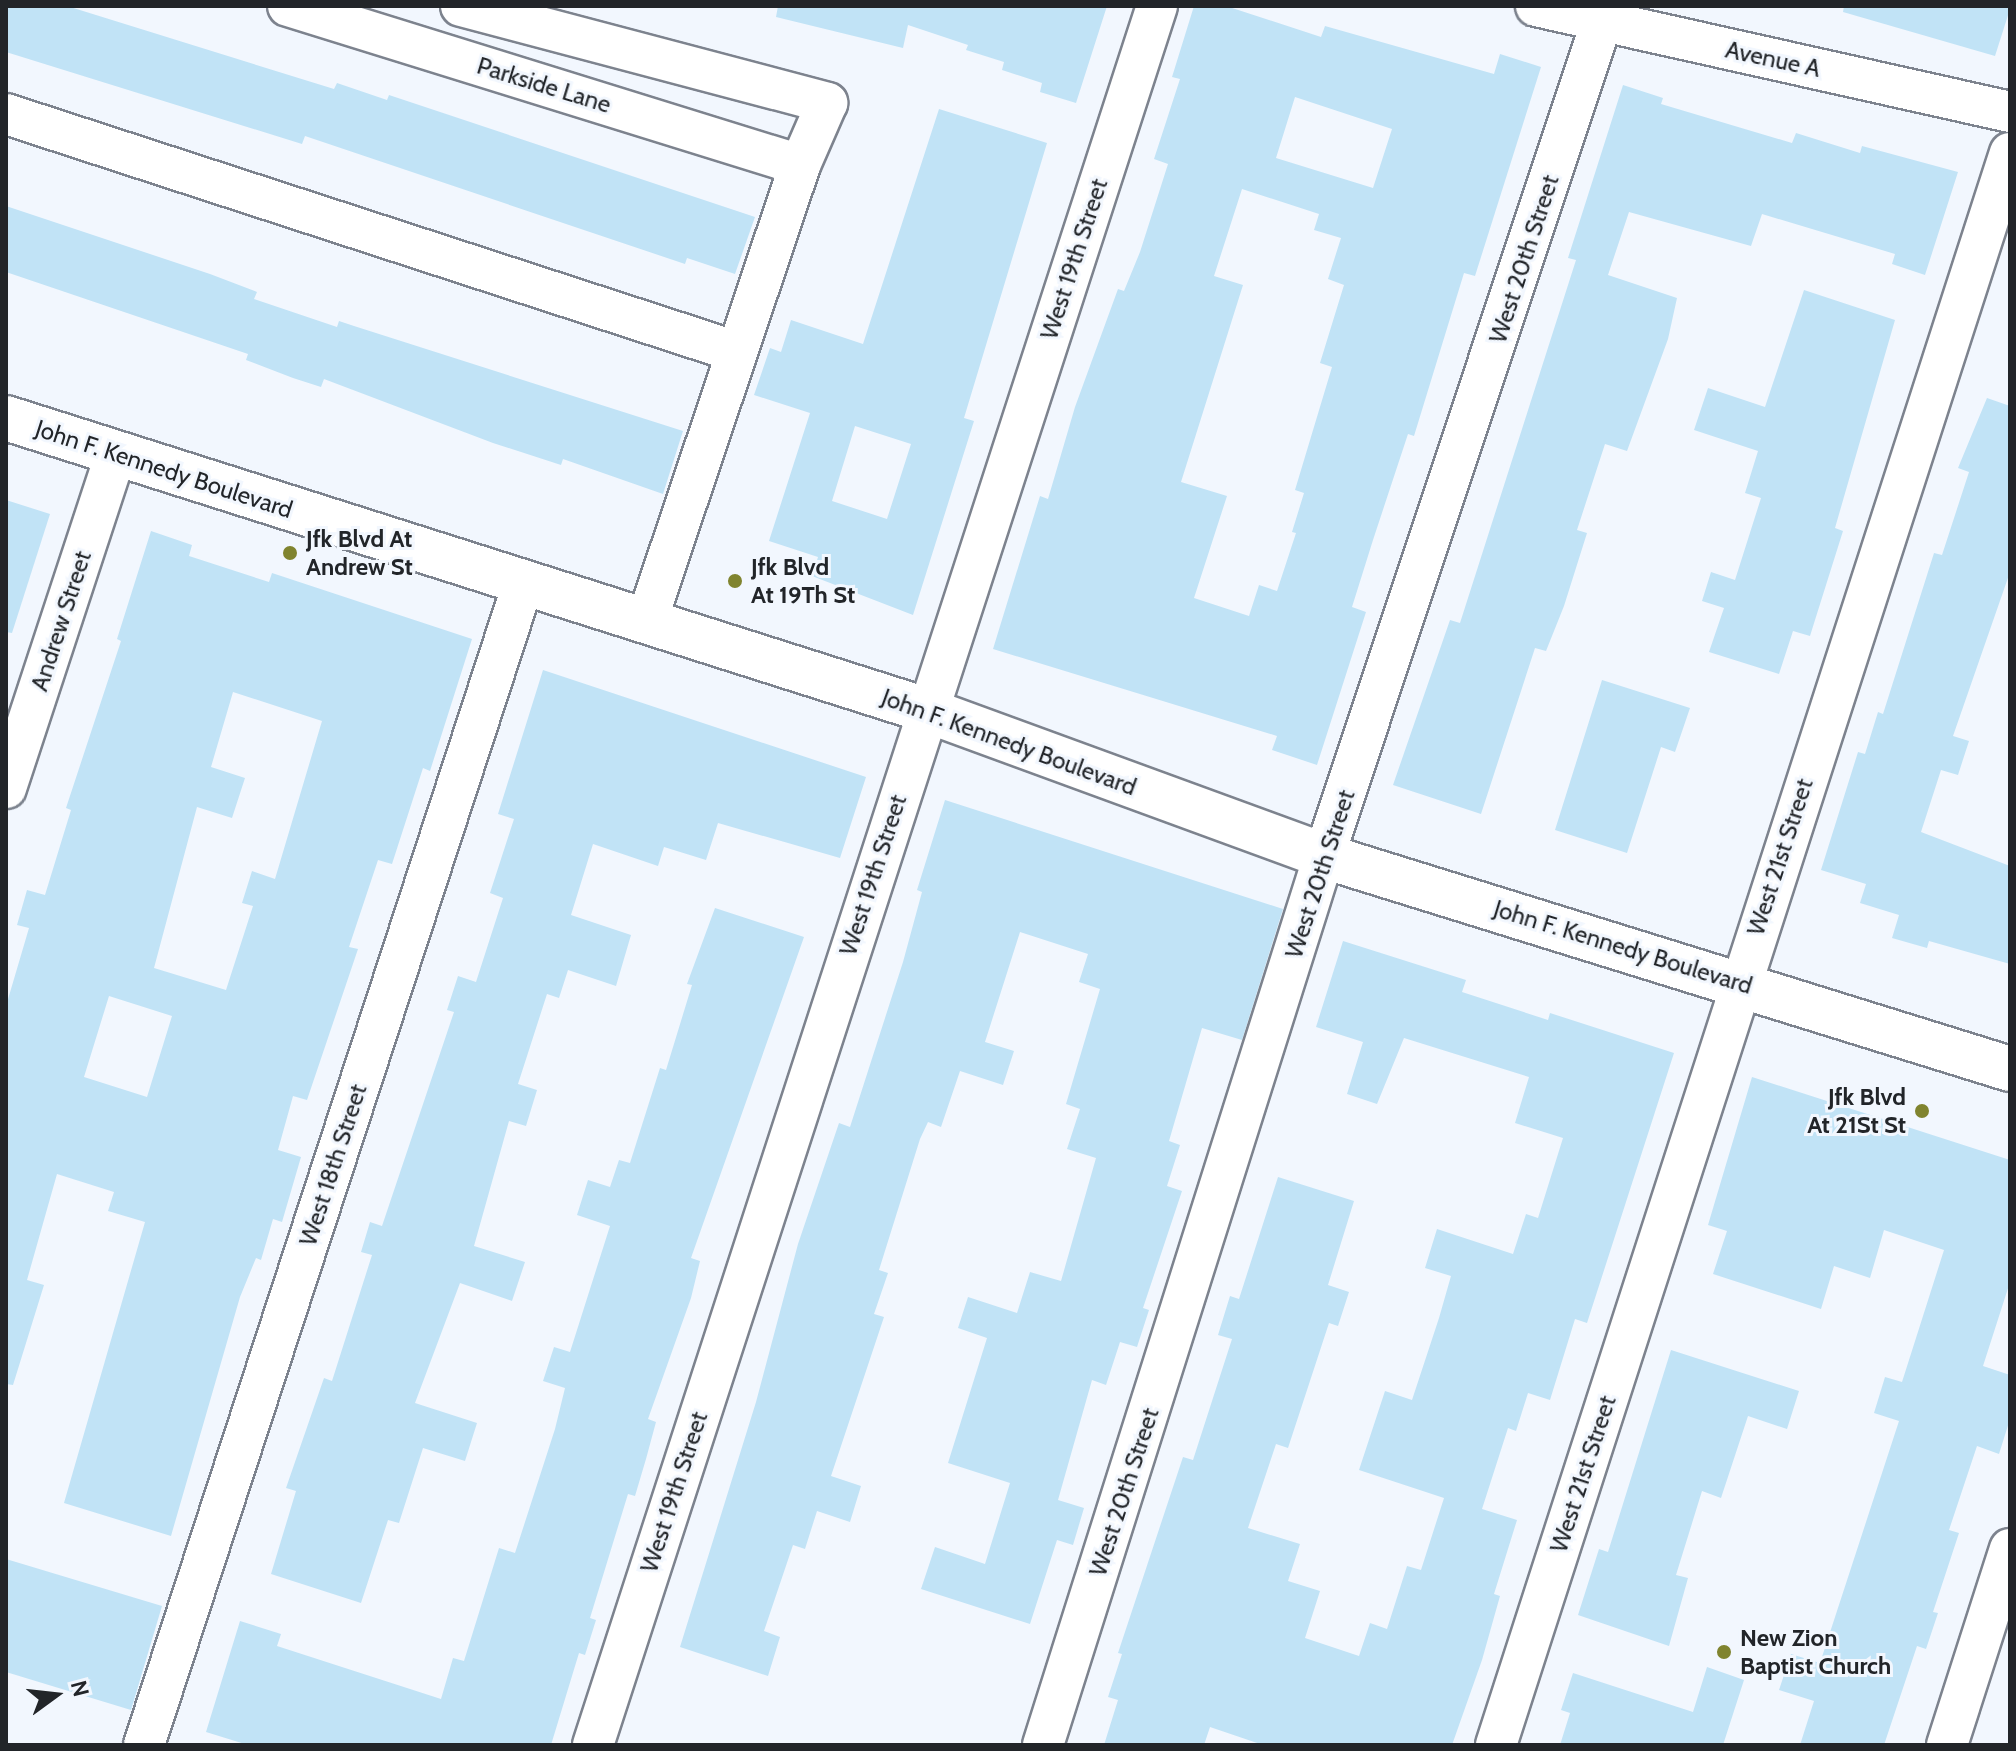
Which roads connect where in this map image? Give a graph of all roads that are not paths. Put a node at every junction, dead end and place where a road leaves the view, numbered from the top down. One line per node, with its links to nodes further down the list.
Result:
1 (288, 6): 9 (street, Parkside Lane)
2 (461, 6): 9 (street)
3 (1157, 6): 15 (street, West 19th Street)
4 (1536, 6): 5 (street, Avenue A)
5 (1605, 14): 6 (street, Avenue A); 17 (street, West 20th Street)
6 (2010, 112)
7 (6, 114): 10 (street)
8 (2010, 153): 18 (street, West 21st Street)
9 (800, 165): 10 (street)
10 (737, 352): 14 (street)
11 (6, 418): 12 (main road, John F. Kennedy Boulevard)
12 (116, 454): 13 (main road, John F. Kennedy Boulevard); 16 (street, Andrew Street)
13 (523, 584): 14 (main road, John F. Kennedy Boulevard); 21 (street, West 18th Street)
14 (646, 623): 15 (main road, John F. Kennedy Boulevard)
15 (926, 710): 17 (main road, John F. Kennedy Boulevard); 22 (street, West 19th Street)
16 (6, 788)
17 (1324, 856): 18 (main road, John F. Kennedy Boulevard); 23 (street, West 20th Street)
18 (1739, 981): 19 (main road, John F. Kennedy Boulevard); 24 (street, West 21st Street)
19 (2010, 1069)
20 (2010, 1549): 25 (street)
21 (144, 1745)
22 (593, 1745)
23 (1043, 1745)
24 (1496, 1745)
25 (1947, 1745)

